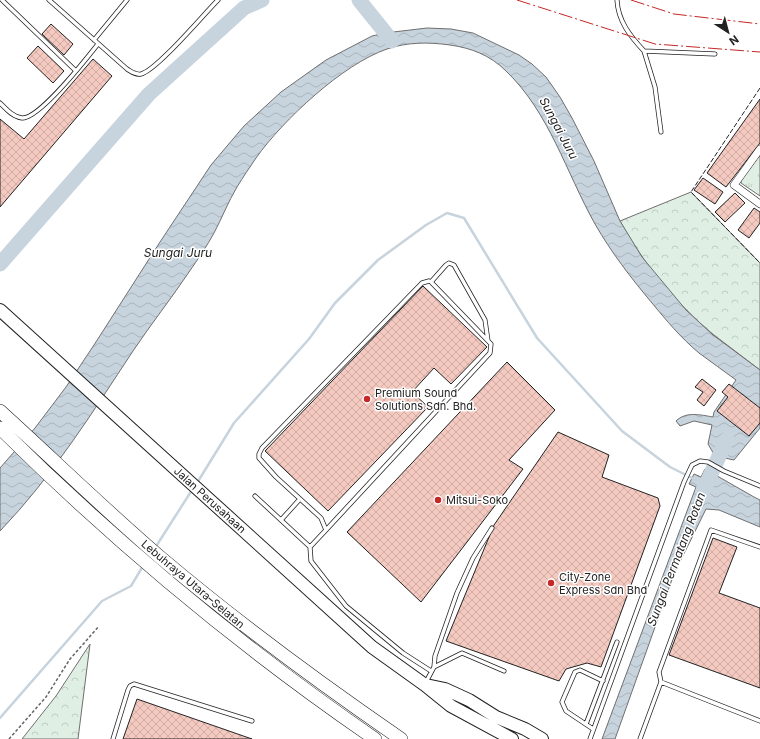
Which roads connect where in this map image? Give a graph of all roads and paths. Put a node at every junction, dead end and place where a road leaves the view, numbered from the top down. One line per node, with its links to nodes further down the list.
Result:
1 (2, 0): 10 (lane)
2 (49, 0): 6 (lane)
3 (128, 0): 6 (lane)
4 (218, 0): 7 (lane)
5 (617, 0): 8 (lane)
6 (94, 40): 7 (lane)
7 (98, 44): 10 (lane)
8 (644, 51): 9 (lane); 12 (lane)
9 (715, 54)
10 (76, 71): 11 (lane)
11 (0, 102)
12 (661, 132)
13 (760, 149): 14 (street)
14 (760, 204)
15 (431, 282): 17 (lane); 17 (lane); 23 (lane)
16 (0, 310): 36 (main road, Jalan Perusahaan)
17 (488, 341): 26 (lane)
18 (0, 411): 19 (highway, Lebuhraya Utara–Selatan)
19 (5, 427): 22 (highway, Lebuhraya Utara–Selatan)
20 (760, 486): 40 (lane)
21 (255, 496): 24 (lane)
22 (83, 497): 29 (highway, Lebuhraya Utara–Selatan); 29 (highway, Lebuhraya Utara–Selatan)
23 (300, 499): 24 (lane); 26 (lane)
24 (282, 520): 27 (lane)
25 (492, 528): 32 (lane)
26 (326, 530): 27 (lane)
27 (310, 547): 32 (lane)
28 (760, 547): 35 (lane)
29 (157, 563): 43 (highway, Lebuhraya Utara–Selatan); 44 (highway, Lebuhraya Utara–Selatan)
30 (99, 626): 41 (path)
31 (617, 642): 34 (lane)
32 (433, 669): 33 (lane); 36 (lane)
33 (504, 671)
34 (602, 681): 39 (lane); 39 (lane)
35 (661, 682): 38 (lane); 48 (lane)
36 (425, 685): 45 (main road, Jalan Perusahaan); 46 (main road, Jalan Perusahaan)
37 (252, 721): 42 (lane)
38 (760, 721)
39 (586, 724): 40 (lane)
40 (594, 729): 47 (lane)
41 (9, 739)
42 (113, 739)
43 (375, 739)
44 (401, 739)
45 (512, 739)
46 (542, 739)
47 (590, 739)
48 (640, 739)

